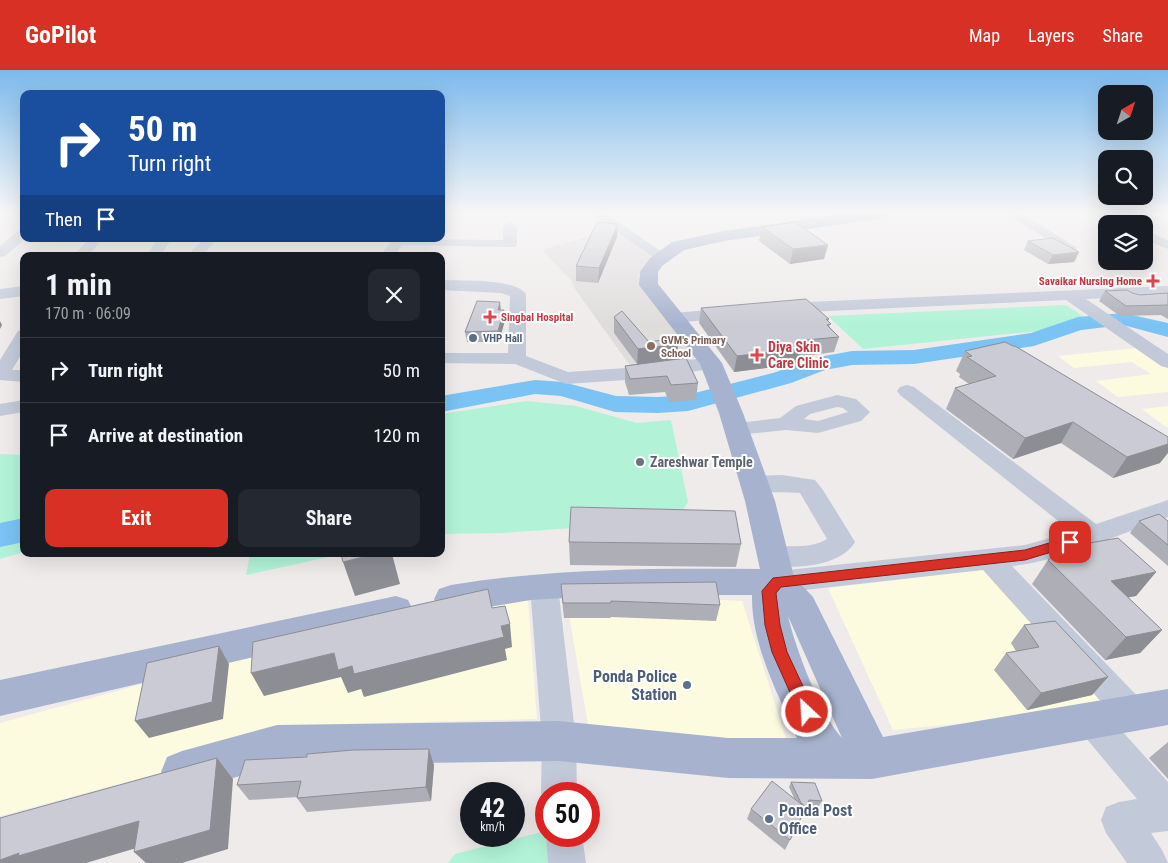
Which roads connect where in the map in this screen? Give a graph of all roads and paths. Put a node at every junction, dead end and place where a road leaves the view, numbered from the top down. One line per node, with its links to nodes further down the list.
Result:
1 (653, 251): 3 (street)
2 (671, 251): 3 (main road)
3 (662, 257): 11 (main road)
4 (445, 285): 14 (street)
5 (1168, 291): 8 (street)
6 (20, 292): 7 (street)
7 (0, 294)
8 (1070, 296): 9 (street); 15 (street)
9 (774, 309)
10 (744, 312): 11 (street)
11 (674, 318): 16 (main road)
12 (20, 342): 17 (street)
13 (445, 358): 14 (street)
14 (517, 359): 16 (street)
15 (1168, 362)
16 (712, 368): 21 (main road)
17 (20, 376)
18 (907, 391): 25 (street)
19 (20, 407): 20 (street)
20 (0, 410)
21 (734, 421): 22 (street); 23 (main road)
22 (786, 424)
23 (754, 484): 27 (main road); 27 (street)
24 (1168, 508): 25 (street)
25 (1092, 534): 26 (street)
26 (989, 559): 27 (street); 30 (street)
27 (776, 569): 28 (main road); 33 (main road); 34 (main road)
28 (544, 586): 29 (main road); 32 (street)
29 (0, 698)
30 (1150, 710): 31 (main road)
31 (1091, 720): 34 (main road); 37 (street)
32 (559, 741): 33 (main road); 35 (main road); 36 (street)
33 (830, 758): 34 (main road)
34 (872, 758)
35 (143, 782)
36 (559, 782)
37 (1168, 809)
38 (1168, 813): 41 (street)
39 (565, 847): 40 (street)
40 (567, 863)
41 (1148, 863)

